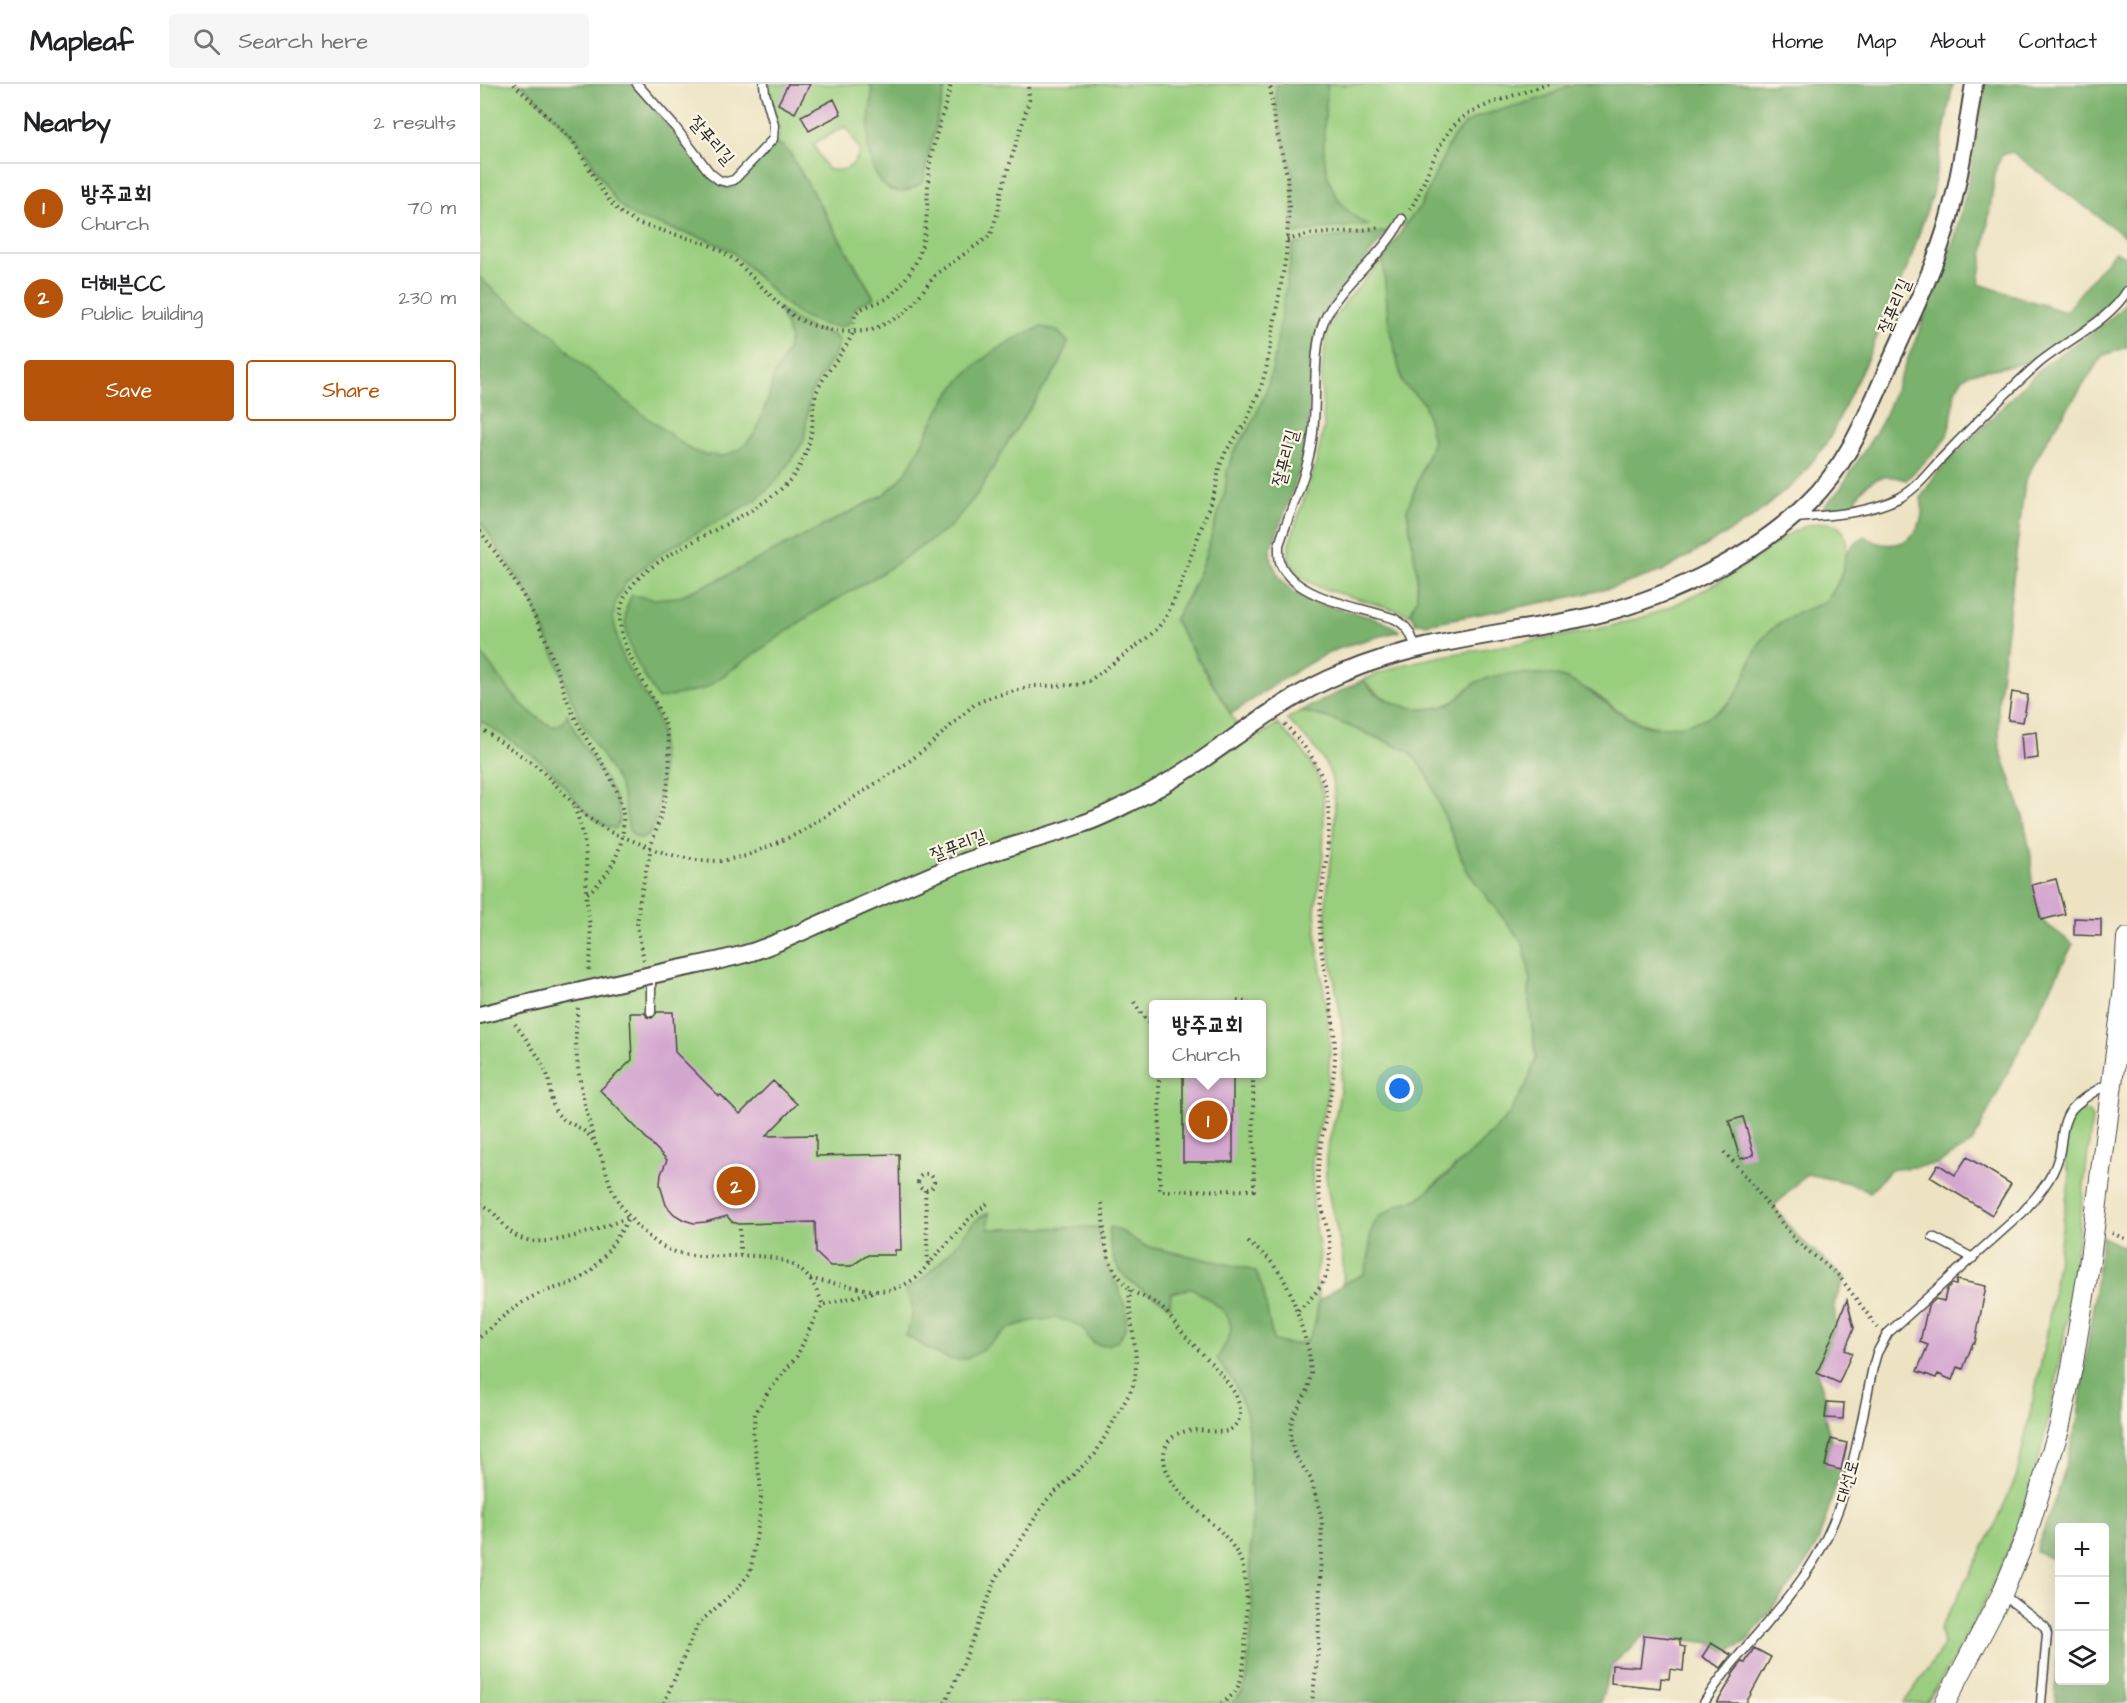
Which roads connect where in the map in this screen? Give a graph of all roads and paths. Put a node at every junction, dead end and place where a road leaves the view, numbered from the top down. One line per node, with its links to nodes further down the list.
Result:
1 (514, 84): 12 (path)
2 (637, 84): 3 (lane, 잘푸리길)
3 (764, 84)
4 (951, 84): 12 (path)
5 (1028, 84): 12 (path)
6 (1270, 84): 10 (path)
7 (1548, 84): 9 (path)
8 (1974, 84): 13 (street, 잘푸리길)
9 (1402, 219): 10 (path); 15 (lane, 잘푸리길)
10 (1287, 240): 20 (path)
11 (2127, 291): 13 (lane)
12 (854, 332): 20 (path)
13 (1791, 518): 15 (street, 잘푸리길)
14 (480, 531): 19 (path)
15 (1416, 648): 16 (street, 잘푸리길)
16 (1272, 713): 23 (street, 잘푸리길); 52 (path)
17 (480, 728): 18 (path)
18 (573, 803): 19 (path); 21 (path)
19 (621, 837): 20 (path); 21 (path)
20 (650, 850): 23 (path)
21 (586, 894): 24 (path)
22 (2127, 938): 25 (street)
23 (647, 968): 28 (street, 잘푸리길, bridge); 29 (lane)
24 (586, 975)
25 (2126, 982): 34 (street)
26 (581, 999): 35 (path)
27 (1134, 1002): 31 (path)
28 (504, 1009): 30 (street, 잘푸리길); 35 (path)
29 (651, 1012)
30 (483, 1015)
31 (1149, 1022)
32 (1159, 1078): 33 (path)
33 (1253, 1078)
34 (2113, 1081): 46 (lane, 대선로); 55 (street)
35 (597, 1146): 41 (path)
36 (1724, 1152): 54 (path)
37 (925, 1190): 37 (path); 47 (path)
38 (988, 1203): 47 (path)
39 (1102, 1203): 49 (path)
40 (480, 1204): 41 (path)
41 (630, 1217): 45 (path); 53 (path)
42 (740, 1229): 45 (path)
43 (1933, 1237): 46 (lane)
44 (1248, 1242): 52 (path)
45 (740, 1256): 48 (path)
46 (1972, 1258): 54 (lane, 대선로)
47 (928, 1266): 50 (path)
48 (810, 1279): 50 (path); 51 (path)
49 (1130, 1290): 57 (path); 58 (path)
50 (877, 1291): 51 (path)
51 (823, 1305): 56 (path)
52 (1296, 1312): 59 (path)
53 (480, 1337)
54 (1885, 1338): 60 (lane, 대선로)
55 (2002, 1594): 61 (street); 62 (lane)
56 (664, 1703)
57 (945, 1703)
58 (1221, 1703)
59 (1312, 1703)
60 (1704, 1703)
61 (1944, 1703)
62 (2040, 1703)

